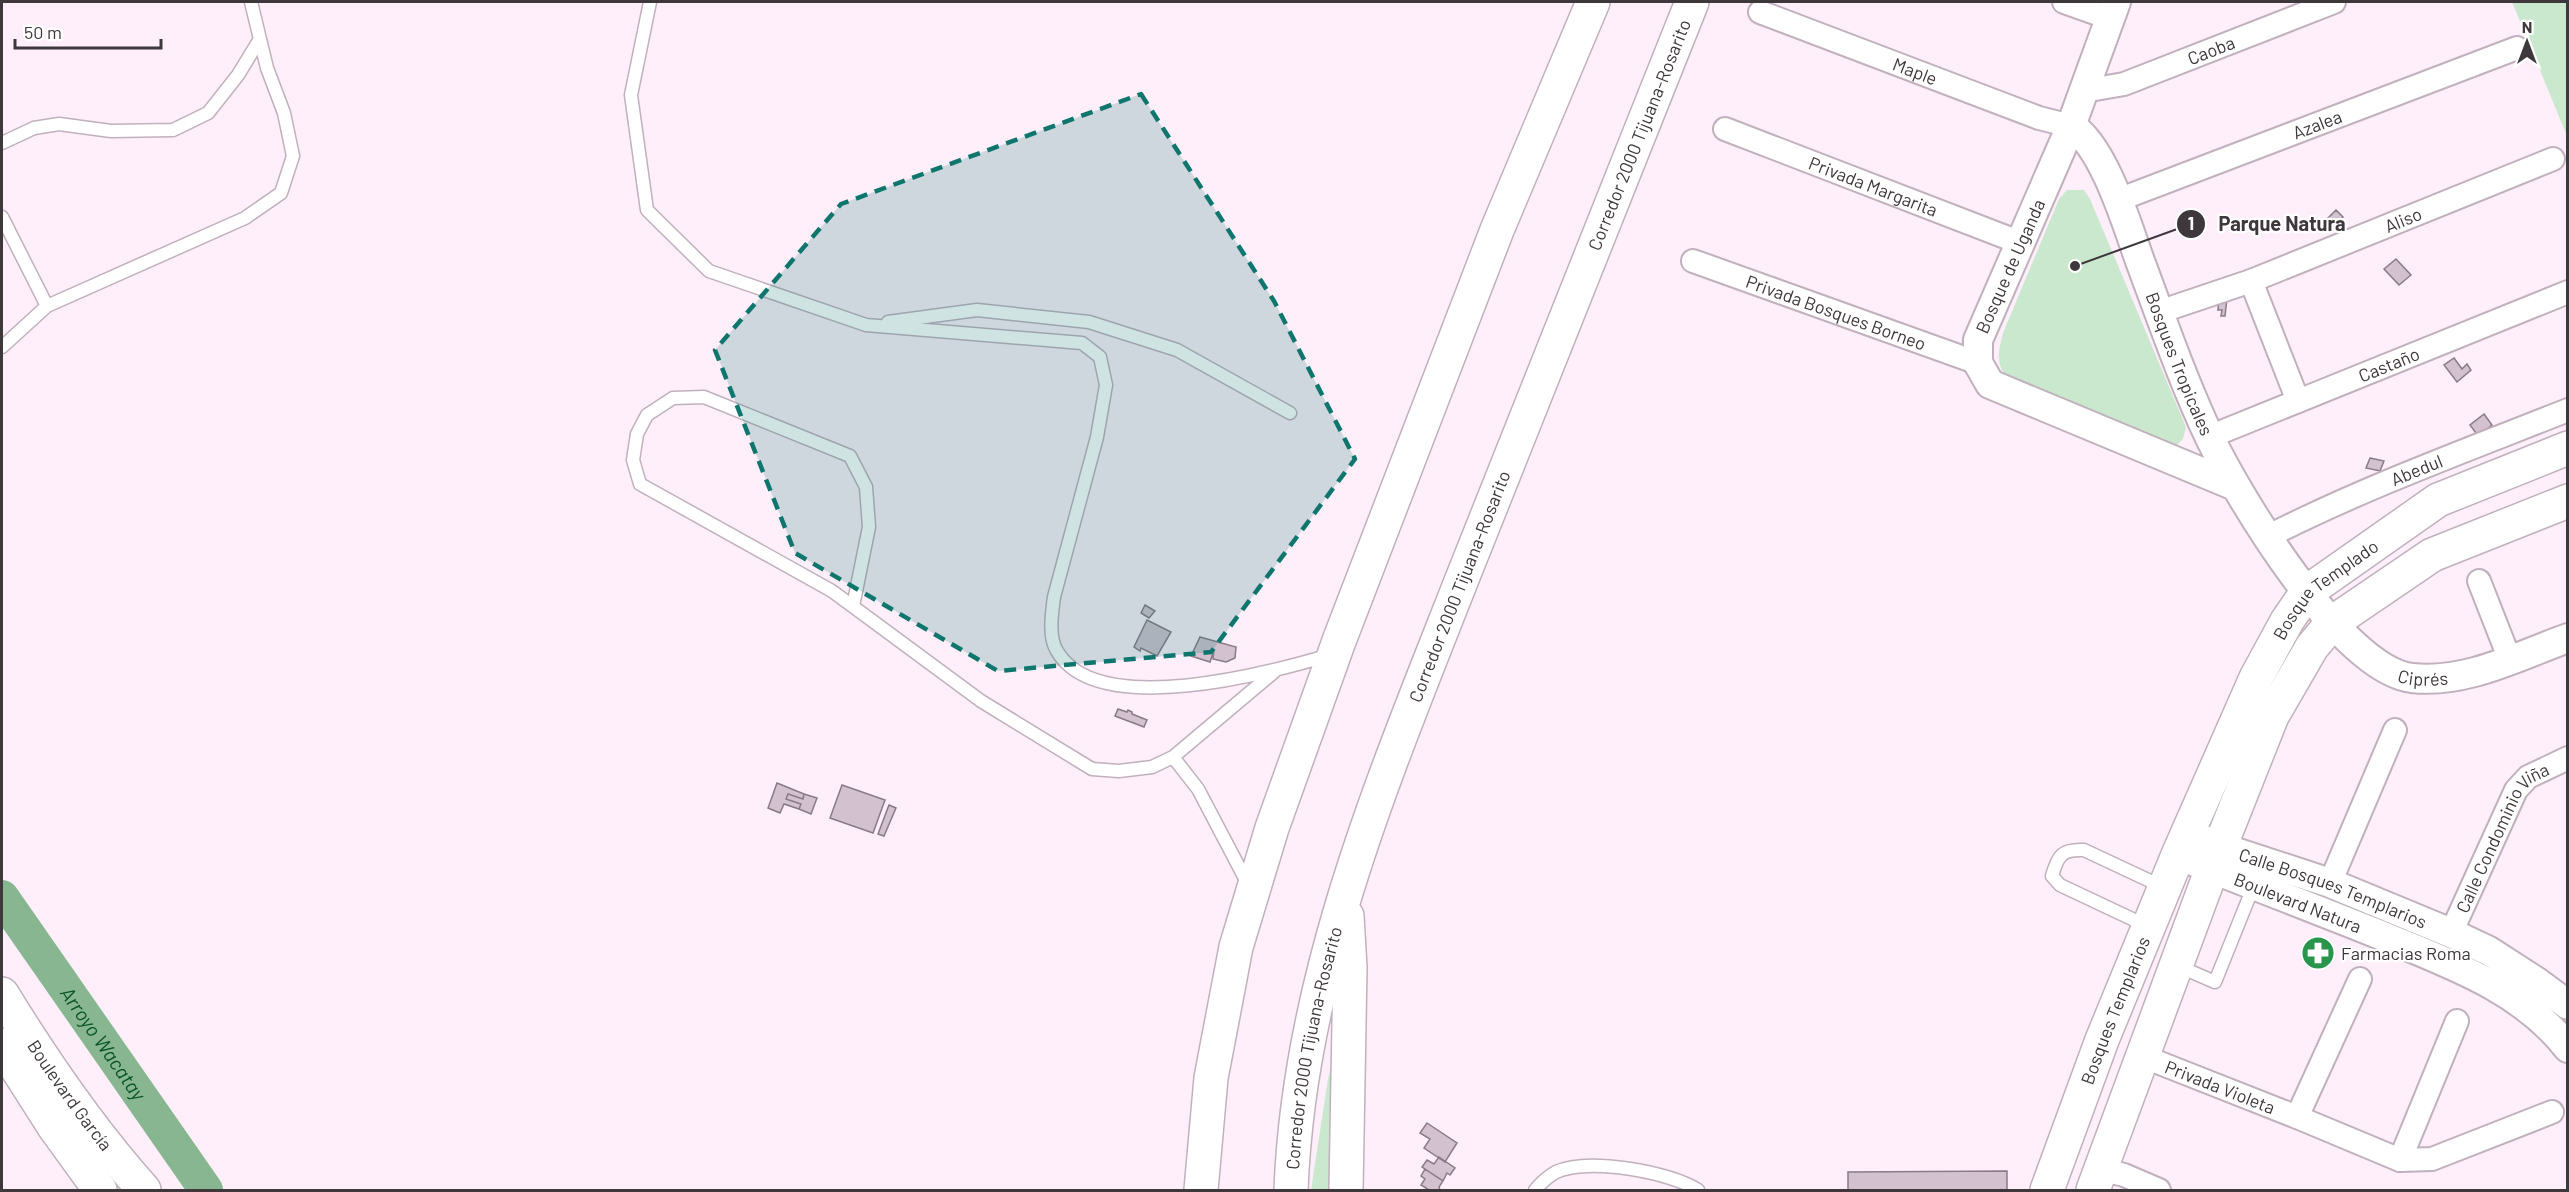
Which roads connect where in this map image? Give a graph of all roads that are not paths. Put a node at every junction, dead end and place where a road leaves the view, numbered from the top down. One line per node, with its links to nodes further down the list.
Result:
1 (251, 2): 9 (lane)
2 (650, 2): 24 (lane)
3 (1593, 2): 40 (main road)
4 (1692, 2): 51 (main road, Corredor 2000 Tijuana-Rosarito)
5 (2064, 2): 7 (street)
6 (2334, 2): 11 (street, Caoba)
7 (2113, 10): 11 (street, Bosque de Uganda)
8 (1760, 12): 12 (street, Maple)
9 (260, 39): 14 (lane); 22 (lane)
10 (2517, 48): 16 (street, Azalea)
11 (2084, 91): 12 (street, Bosque de Uganda)
12 (2071, 126): 16 (street, Bosques Tropicales); 18 (street, Bosque de Uganda)
13 (1725, 129): 18 (street, Privada Margarita)
14 (2, 143)
15 (2553, 159): 20 (street, Aliso)
16 (2118, 200): 23 (street, Bosques Tropicales)
17 (2, 217): 22 (lane)
18 (2021, 243): 26 (street, Bosque de Uganda)
19 (1693, 261): 26 (street, Privada Bosques Borneo)
20 (2252, 281): 23 (street, Aliso); 27 (street)
21 (2568, 292): 27 (street, Castaño)
22 (47, 306): 25 (lane)
23 (2159, 312): 30 (street, Bosques Tropicales)
24 (866, 325): 29 (lane); 42 (lane)
25 (2, 347)
26 (1978, 363): 32 (street)
27 (2298, 401): 30 (street, Castaño)
28 (2568, 410): 34 (street, Abedul)
29 (1290, 413)
30 (2209, 437): 32 (street, Bosques Tropicales)
31 (2568, 448): 36 (main road, Bosque Templado)
32 (2235, 486): 34 (street, Bosques Tropicales)
33 (2568, 501): 38 (main road, Bosque Templado)
34 (2267, 537): 36 (street, Bosques Tropicales)
35 (2479, 581): 41 (street)
36 (2307, 592): 38 (street, Ciprés); 46 (main road, Bosque Templado)
37 (854, 606): 37 (lane); 44 (lane)
38 (2332, 624): 41 (street, Ciprés); 47 (main road, Bosque Templado)
39 (2568, 638): 41 (street, Ciprés)
40 (1334, 653): 42 (lane); 52 (main road)
41 (2510, 660)
42 (1275, 672): 44 (lane)
43 (2395, 730): 48 (street)
44 (1173, 757): 52 (lane)
45 (2568, 758): 54 (street, Calle Condominio Viña)
46 (2182, 844): 47 (street, Boulevard Natura); 50 (main road, Bosques Templarios)
47 (2216, 858): 48 (street, Calle Bosques Templarios); 49 (street, Boulevard Natura); 56 (main road)
48 (2330, 883): 54 (street, Calle Bosques Templarios)
49 (2255, 884): 55 (street, Boulevard Natura); 56 (lane)
50 (2164, 888): 53 (main road, Bosques Templarios); 53 (lane)
51 (1346, 890): 71 (main road, Corredor 2000 Tijuana-Rosarito); 72 (main road)
52 (1252, 892): 68 (main road)
53 (2148, 926): 75 (main road, Bosques Templarios)
54 (2451, 933): 55 (street, Calle Bosques Templarios)
55 (2482, 963): 59 (street, Calle Bosques Templarios); 62 (street, Boulevard Natura)
56 (2177, 965): 63 (main road)
57 (2360, 979): 65 (street, Privada Violeta)
58 (2, 994): 70 (main road, Boulevard García)
59 (2568, 1005)
60 (2457, 1021): 66 (street)
61 (2, 1044): 69 (main road, Boulevard García)
62 (2568, 1048)
63 (2142, 1056): 65 (street, Privada Violeta); 67 (main road)
64 (2552, 1112): 66 (street, Privada Violeta)
65 (2297, 1116): 66 (street, Privada Violeta)
66 (2400, 1160)
67 (2097, 1180): 76 (street)
68 (1199, 1182)
69 (100, 1191)
70 (144, 1191)
71 (1291, 1191)
72 (1346, 1191)
73 (1535, 1191): 74 (lane)
74 (1698, 1191)
75 (2047, 1191)
76 (2160, 1191)

